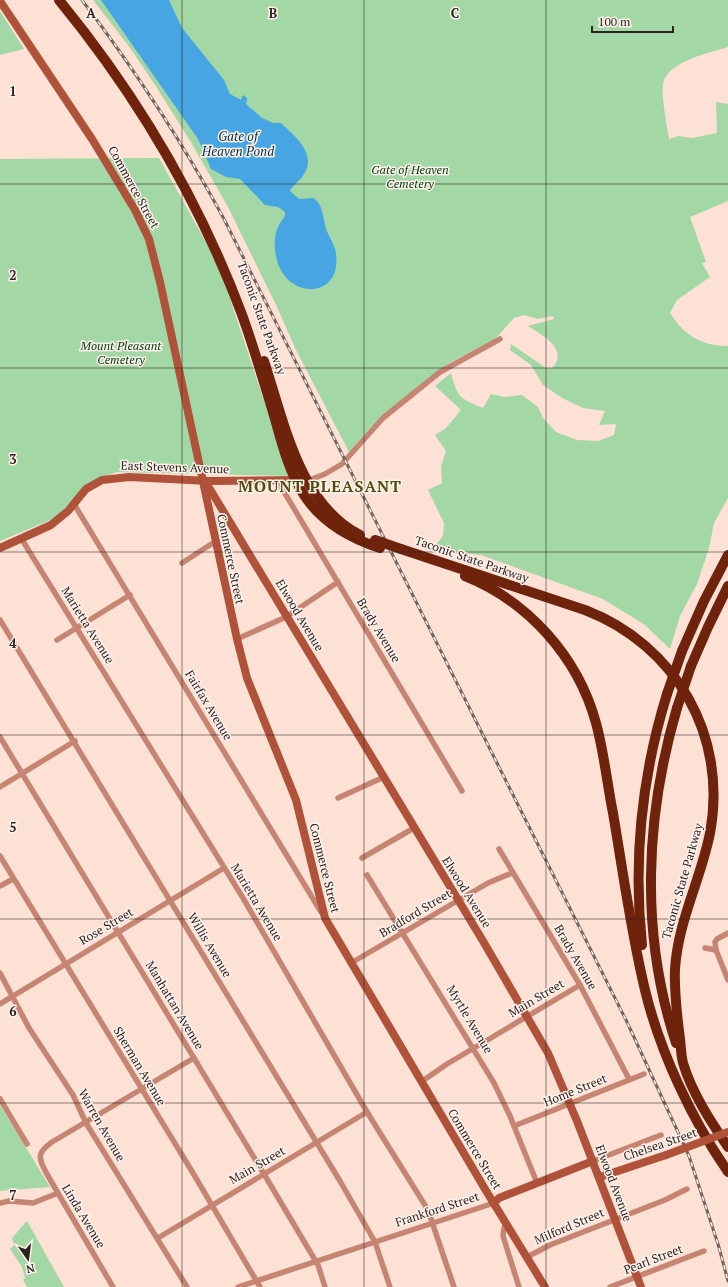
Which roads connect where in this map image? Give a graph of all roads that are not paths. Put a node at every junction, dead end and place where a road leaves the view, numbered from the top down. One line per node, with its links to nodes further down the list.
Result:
1 (59, 0): 6 (highway, Taconic State Parkway)
2 (66, 0): 8 (highway, Taconic State Parkway)
3 (0, 1): 7 (street, Commerce Street)
4 (500, 338): 8 (street)
5 (277, 480): 6 (street, East Stevens Avenue); 7 (street, East Stevens Avenue); 18 (street, Brady Avenue)
6 (296, 480): 8 (street, East Stevens Avenue); 13 (highway, Taconic State Parkway)
7 (202, 481): 9 (street, East Stevens Avenue); 10 (street, Commerce Street); 12 (street, Commerce Street)
8 (307, 481): 13 (highway, Taconic State Parkway)
9 (74, 504): 11 (street, East Stevens Avenue); 20 (street, Fairfax Avenue)
10 (234, 530): 21 (street, Elwood Avenue)
11 (21, 538): 14 (street, East Stevens Avenue); 23 (street, Marietta Avenue)
12 (216, 541): 17 (street); 24 (street, Commerce Street)
13 (378, 544): 15 (highway, Taconic State Parkway, bridge)
14 (0, 548)
15 (402, 552): 60 (highway, Taconic State Parkway); 61 (highway, Taconic State Parkway)
16 (728, 555): 60 (highway, bridge)
17 (182, 563)
18 (338, 582): 21 (street); 31 (street, Brady Avenue)
19 (728, 586): 61 (highway, bridge)
20 (130, 595): 23 (street); 44 (street, Fairfax Avenue)
21 (286, 617): 24 (street); 29 (street, Elwood Avenue)
22 (0, 620): 27 (street, Willis Avenue)
23 (77, 628): 25 (street); 37 (street, Marietta Avenue)
24 (237, 639): 44 (street, Commerce Street)
25 (57, 640)
26 (0, 737): 28 (street, Manhattan Avenue)
27 (75, 742): 28 (street); 42 (street, Willis Avenue)
28 (22, 774): 30 (street); 45 (street, Manhattan Avenue)
29 (384, 777): 32 (street); 33 (street, Elwood Avenue)
30 (0, 787)
31 (462, 791)
32 (338, 798)
33 (414, 828): 36 (street); 43 (street, Elwood Avenue)
34 (499, 849): 38 (street, Brady Avenue)
35 (0, 856): 40 (street, Sherman Avenue)
36 (362, 858)
37 (224, 868): 42 (street, Rose Street); 68 (street, Marietta Avenue)
38 (512, 873): 43 (street, Bradford Street); 54 (street, Brady Avenue)
39 (368, 875): 46 (street, Myrtle Avenue)
40 (14, 879): 41 (street); 50 (street, Sherman Avenue)
41 (0, 886)
42 (170, 900): 45 (street, Rose Street); 74 (street, Willis Avenue)
43 (458, 900): 46 (street, Bradford Street); 57 (street, Elwood Avenue)
44 (325, 918): 51 (street, Commerce Street)
45 (118, 932): 50 (street, Rose Street); 59 (street, Manhattan Avenue)
46 (404, 932): 51 (street, Bradford Street); 58 (street, Myrtle Avenue)
47 (728, 933): 49 (street)
48 (705, 948): 49 (street)
49 (716, 950): 53 (street)
50 (65, 964): 55 (street, Rose Street); 65 (street, Sherman Avenue)
51 (351, 964): 64 (street, Commerce Street)
52 (0, 972): 55 (street, Warren Avenue)
53 (728, 980)
54 (580, 985): 57 (street, Main Street); 63 (street, Brady Avenue)
55 (13, 996): 56 (street, Rose Street); 69 (street, Warren Avenue)
56 (0, 1004)
57 (527, 1016): 58 (street, Main Street); 67 (street, Elwood Avenue)
58 (474, 1048): 64 (street, Main Street); 70 (street, Myrtle Avenue)
59 (194, 1058): 65 (street); 77 (street, Manhattan Avenue)
60 (669, 1059): 76 (highway, Taconic State Parkway)
61 (684, 1064): 72 (highway, Taconic State Parkway)
62 (644, 1074): 63 (street, Home Street)
63 (629, 1079): 67 (street, Home Street)
64 (421, 1082): 83 (street, Commerce Street)
65 (141, 1089): 69 (street); 84 (street, Sherman Avenue)
66 (0, 1099): 73 (street)
67 (570, 1103): 70 (street, Home Street); 75 (street, Elwood Avenue)
68 (368, 1112): 74 (street, Main Street); 86 (street, Marietta Avenue)
69 (86, 1123): 81 (street, Linda Avenue); 88 (street, Warren Avenue)
70 (514, 1126): 79 (street, Myrtle Avenue)
71 (661, 1135): 75 (street, Frankford Street)
72 (727, 1142): 78 (street, Chelsea Street, bridge)
73 (27, 1144)
74 (316, 1144): 77 (street, Main Street); 89 (street, Willis Avenue)
75 (593, 1161): 78 (street, Elwood Avenue); 79 (street, Frankford Street)
76 (728, 1172)
77 (264, 1174): 84 (street, Main Street); 92 (street, Manhattan Avenue)
78 (600, 1177): 85 (street, Elwood Avenue)
79 (537, 1184): 83 (street, Frankford Street)
80 (687, 1189): 85 (street, Milford Street)
81 (58, 1193): 82 (street); 95 (street, Linda Avenue)
82 (0, 1203)
83 (494, 1203): 86 (street, Frankford Street); 87 (street, Commerce Street)
84 (211, 1205): 88 (street, Main Street); 94 (street, Sherman Avenue)
85 (615, 1218): 91 (street, Milford Street); 93 (street, Elwood Avenue)
86 (434, 1223): 89 (street, Frankford Street); 101 (street, Marietta Avenue)
87 (508, 1225): 91 (street, Commerce Street); 102 (street)
88 (158, 1238): 96 (street, Warren Avenue)
89 (375, 1242): 92 (street, Frankford Street); 100 (street, Willis Avenue)
90 (704, 1251): 93 (street, Pearl Street)
91 (527, 1257): 103 (street, Commerce Street)
92 (316, 1261): 94 (street, Frankford Street); 99 (street, Manhattan Avenue)
93 (637, 1277): 104 (street, Pearl Street); 105 (street, Elwood Avenue)
94 (257, 1280): 97 (street, Frankford Street); 98 (street, Sherman Avenue)
95 (113, 1287)
96 (187, 1287)
97 (238, 1287)
98 (260, 1287)
99 (325, 1287)
100 (390, 1287)
101 (454, 1287)
102 (519, 1287)
103 (545, 1287)
104 (610, 1287)
105 (641, 1287)

